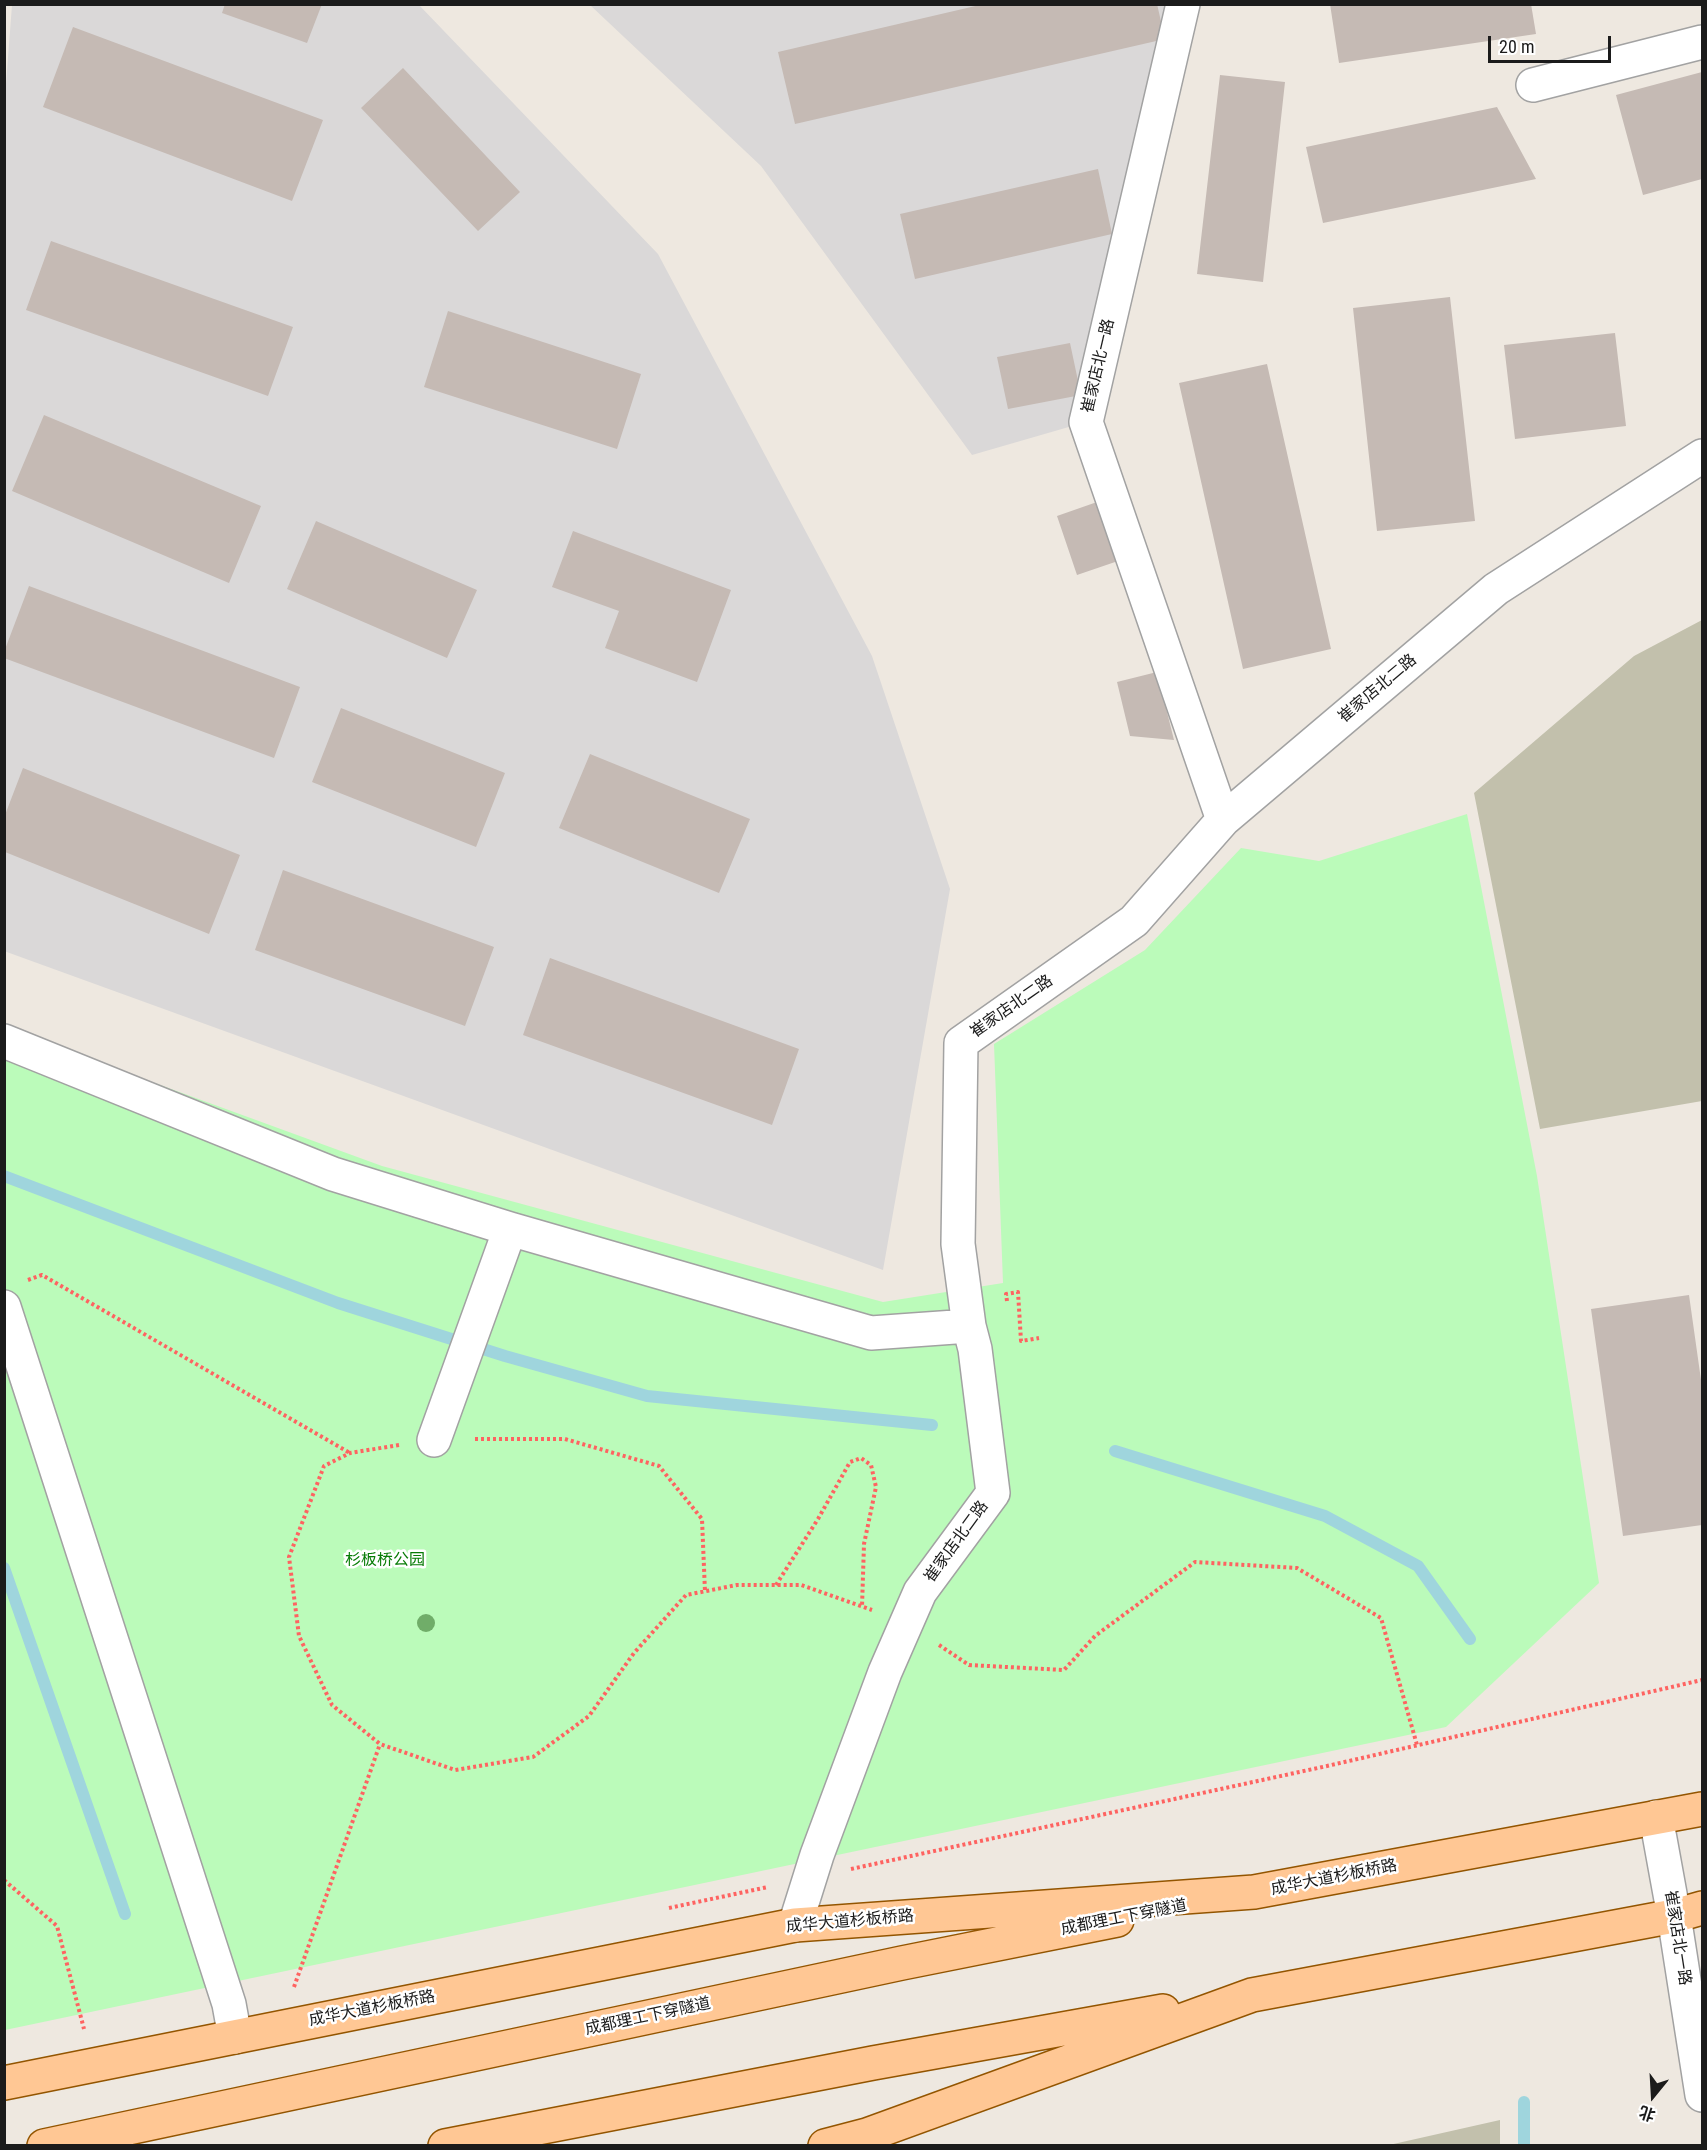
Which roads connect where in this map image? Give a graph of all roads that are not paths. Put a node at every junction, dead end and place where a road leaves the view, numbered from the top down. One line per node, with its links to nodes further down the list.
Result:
1 (1183, 4): 5 (street, 崔家店北一路)
2 (1702, 42): 3 (street)
3 (1533, 85)
4 (1702, 456): 5 (street, 崔家店北二路)
5 (1223, 820): 9 (street, 崔家店北二路)
6 (4, 1041): 7 (street)
7 (510, 1229): 9 (street); 10 (street)
8 (4, 1307): 17 (street)
9 (969, 1326): 15 (street, 崔家店北二路)
10 (434, 1440)
11 (1702, 1809): 12 (main road, 成华大道杉板桥路)
12 (1656, 1817): 13 (main road, 成华大道杉板桥路); 14 (street, 崔家店北一路)
13 (1254, 1892): 15 (main road, 成华大道杉板桥路); 20 (main road, 成都理工下穿隧道)
14 (1688, 1912): 16 (main road); 19 (street, 崔家店北一路)
15 (795, 1925): 17 (main road, 成华大道杉板桥路)
16 (1252, 1995): 21 (main road); 22 (main road)
17 (235, 2037): 18 (main road, 成华大道杉板桥路)
18 (4, 2083)
19 (1702, 2095)
20 (44, 2145)
21 (445, 2145)
22 (825, 2145)

